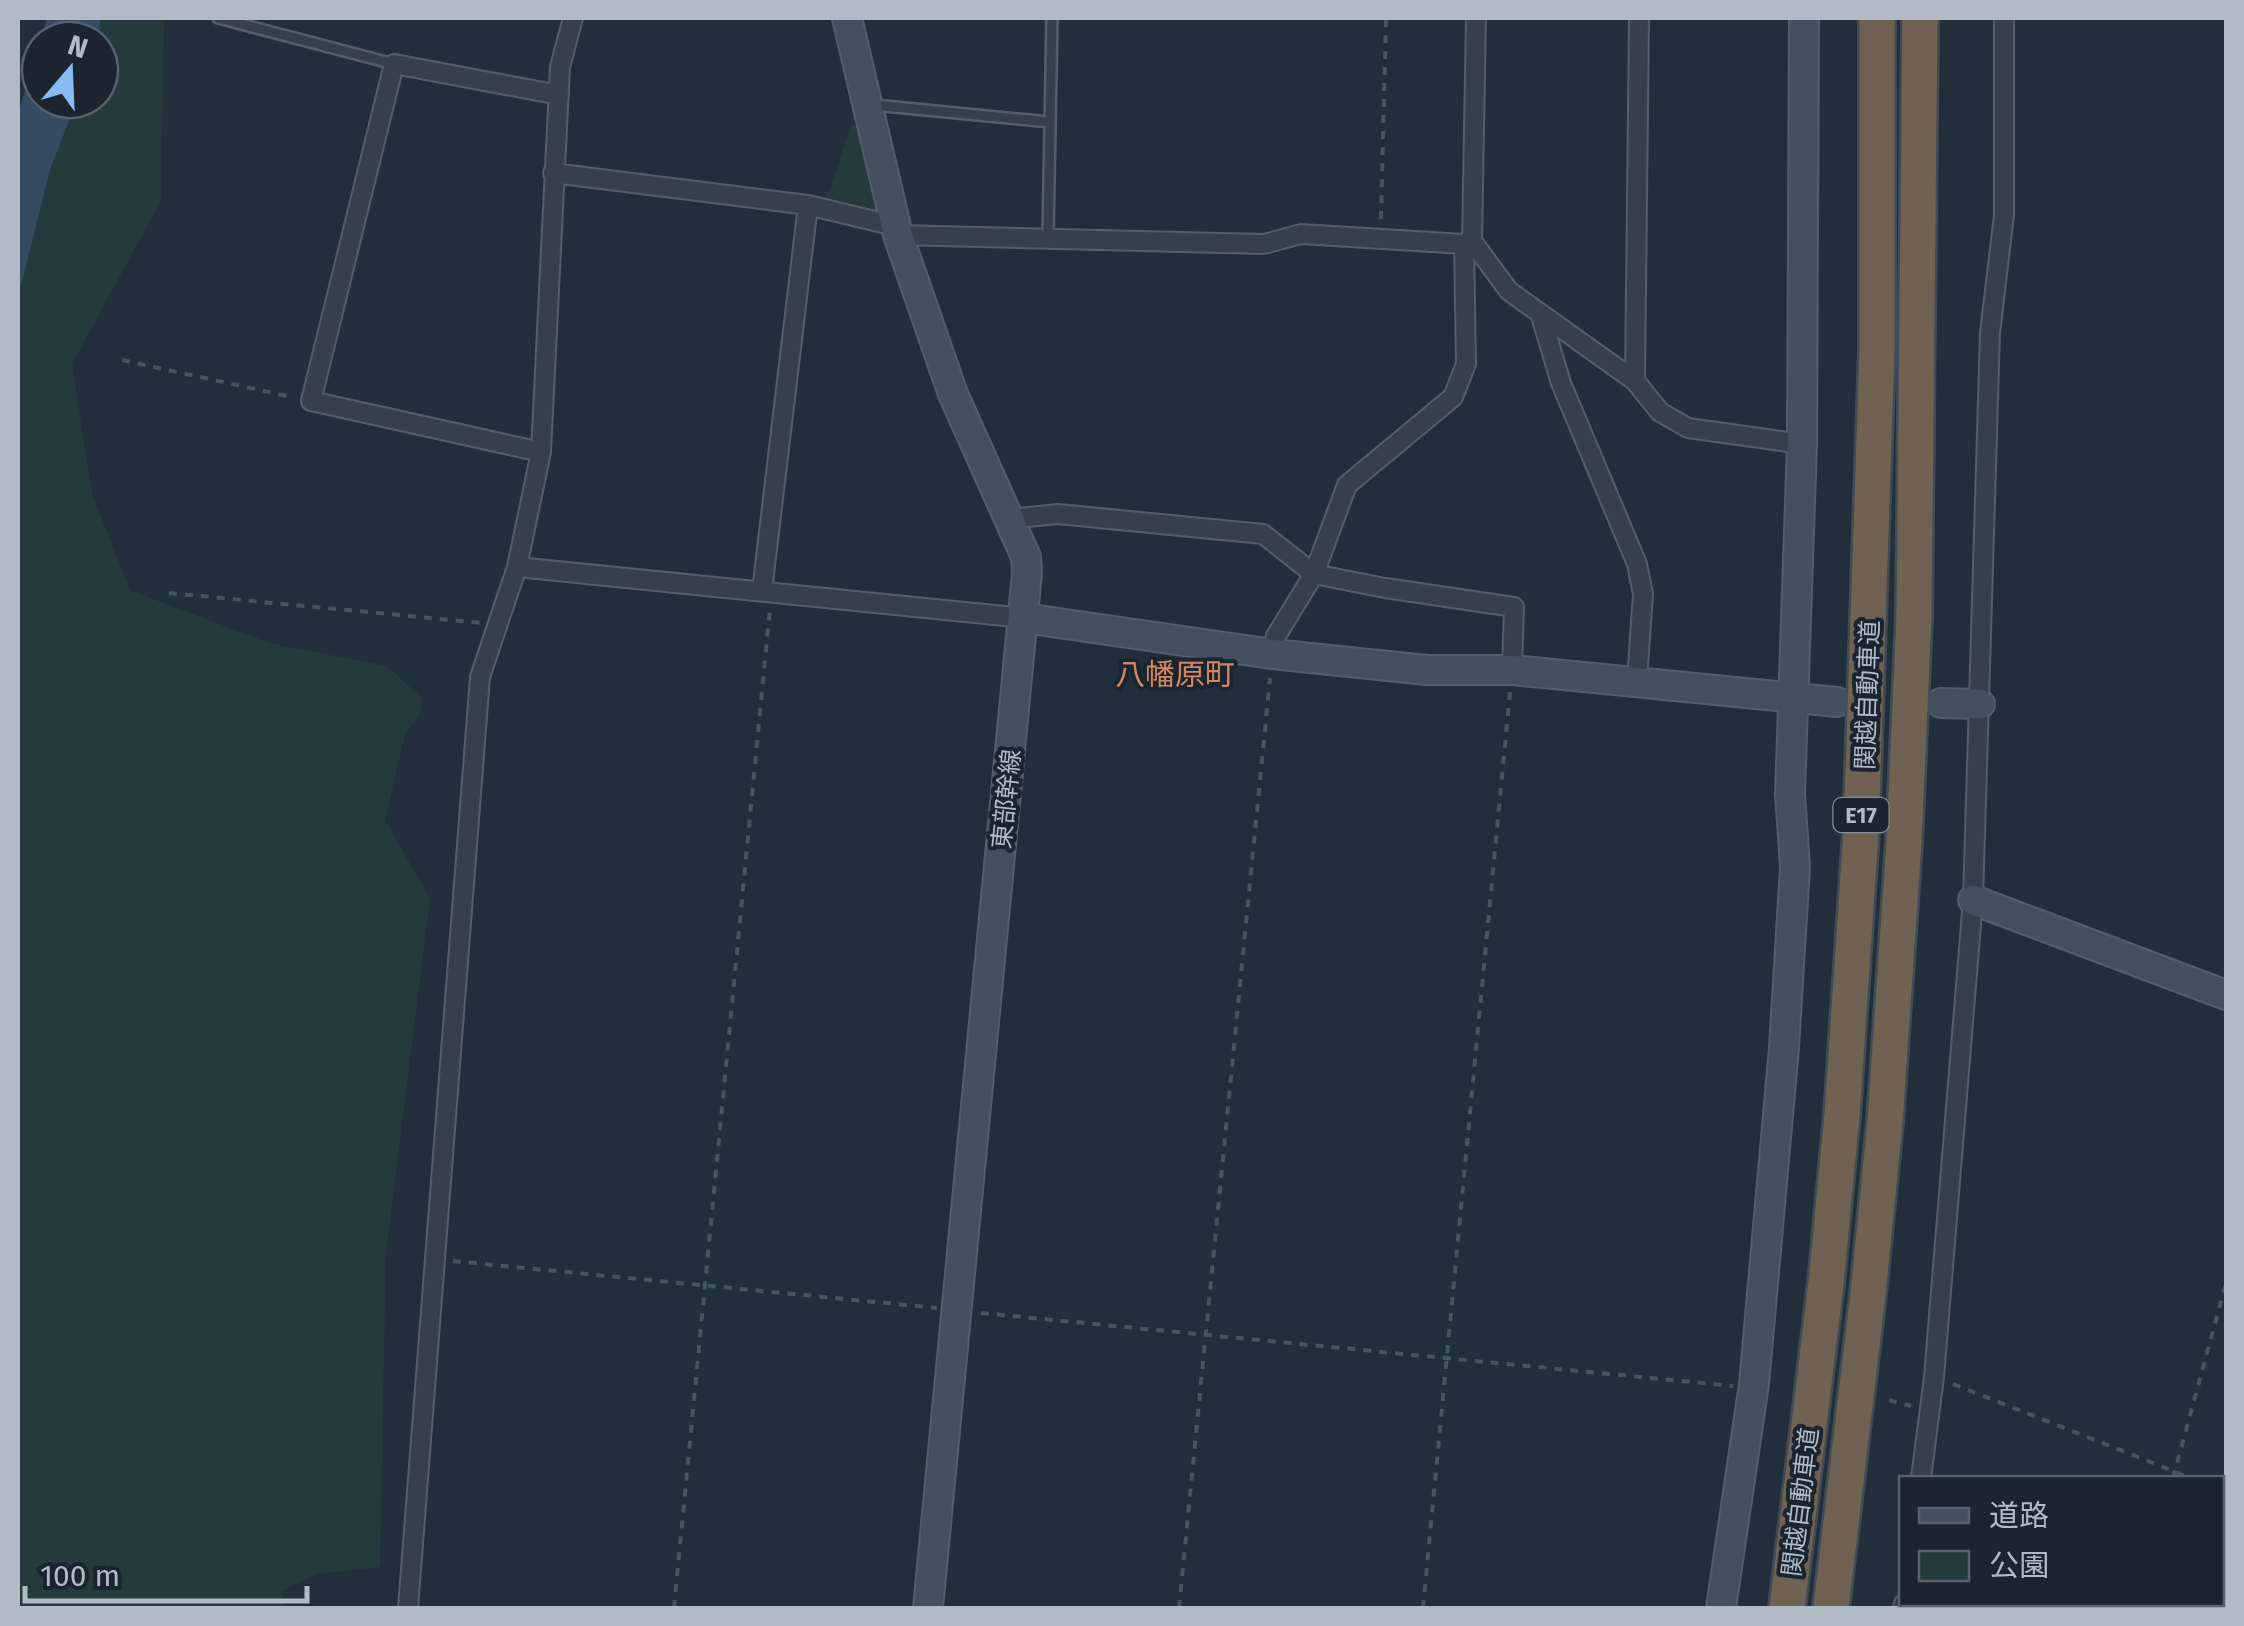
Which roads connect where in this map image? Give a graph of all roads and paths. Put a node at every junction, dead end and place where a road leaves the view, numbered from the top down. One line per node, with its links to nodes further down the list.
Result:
1 (218, 18): 12 (lane)
2 (573, 18): 13 (street)
3 (847, 18): 14 (street, 東部幹線)
4 (1052, 18): 15 (lane)
5 (1386, 18): 20 (path)
6 (1476, 18): 21 (street)
7 (1639, 18): 24 (street)
8 (1804, 18): 26 (street)
9 (1877, 18): 62 (highway, 関越自動車道 / E17)
10 (1920, 18): 63 (highway, 関越自動車道 / E17)
11 (2004, 18): 41 (street)
12 (394, 64): 13 (street); 25 (street)
13 (559, 95): 16 (street)
14 (866, 105): 15 (lane); 18 (street, 東部幹線)
15 (1050, 122): 19 (lane)
16 (553, 173): 17 (street); 27 (street)
17 (808, 205): 18 (street); 32 (street)
18 (897, 230): 19 (street); 28 (street, 東部幹線)
19 (1048, 236): 20 (street)
20 (1381, 239): 21 (street)
21 (1468, 243): 22 (street); 30 (street)
22 (1541, 316): 24 (street); 37 (street)
23 (122, 360): 25 (path)
24 (1634, 381): 26 (street)
25 (311, 401): 27 (street)
26 (1802, 444): 38 (street)
27 (540, 452): 29 (street)
28 (1009, 519): 30 (street); 33 (street, 東部幹線)
29 (518, 567): 32 (street); 34 (street)
30 (1314, 574): 35 (street); 36 (street)
31 (169, 592): 34 (path)
32 (767, 592): 33 (street); 46 (path)
33 (1024, 618): 35 (street); 47 (street, 東部幹線)
34 (498, 624): 44 (street)
35 (1272, 654): 36 (street); 48 (path)
36 (1512, 670): 37 (street); 49 (path)
37 (1637, 680): 38 (street)
38 (1794, 697): 39 (street); 51 (street)
39 (1838, 702)
40 (1941, 703): 41 (street)
41 (1980, 704): 42 (street)
42 (1973, 900): 43 (street); 50 (street)
43 (2226, 995)
44 (434, 1259): 46 (path); 56 (street)
45 (2226, 1284): 54 (path)
46 (706, 1286): 47 (path); 57 (path)
47 (958, 1310): 48 (path); 58 (street, 東部幹線)
48 (1206, 1336): 49 (path); 59 (path)
49 (1448, 1358): 51 (path); 60 (path)
50 (1934, 1377): 53 (street); 54 (path)
51 (1754, 1384): 61 (street)
52 (1889, 1400): 53 (path)
53 (1930, 1411): 55 (street)
54 (2174, 1475)
55 (1920, 1476)
56 (408, 1608)
57 (674, 1608)
58 (928, 1608)
59 (1179, 1608)
60 (1423, 1608)
61 (1721, 1608)
62 (1787, 1608)
63 (1831, 1608)

